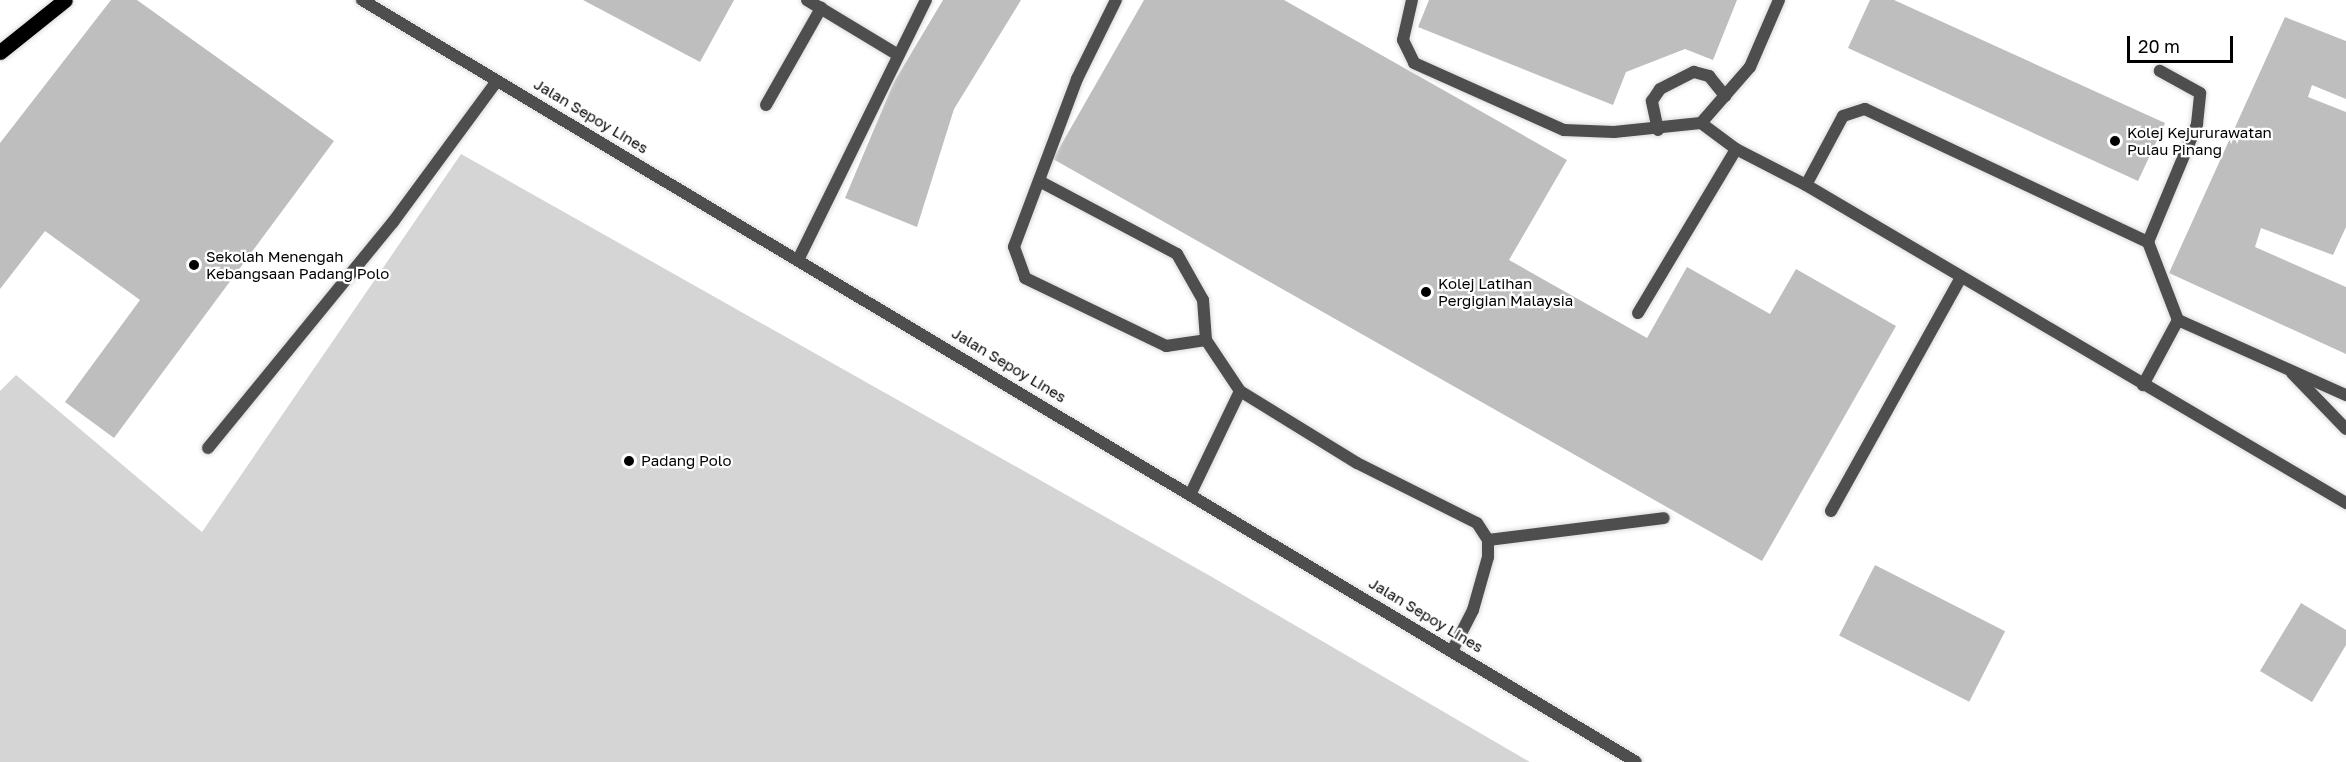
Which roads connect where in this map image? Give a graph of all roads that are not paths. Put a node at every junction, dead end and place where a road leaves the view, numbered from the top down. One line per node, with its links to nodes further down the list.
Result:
1 (65, 0): 9 (main road)
2 (362, 0): 12 (street, Jalan Sepoy Lines)
3 (807, 0): 8 (street)
4 (926, 0): 10 (street)
5 (1116, 0): 18 (street)
6 (1412, 0): 16 (street)
7 (1779, 0): 13 (street)
8 (821, 8): 10 (street); 14 (street)
9 (0, 52)
10 (898, 55): 21 (street)
11 (2160, 71): 20 (street)
12 (497, 81): 21 (street, Jalan Sepoy Lines); 31 (street)
13 (1725, 96): 15 (street); 16 (street)
14 (766, 105)
15 (1701, 123): 16 (street); 17 (street)
16 (1658, 130)
17 (1736, 149): 19 (street); 23 (street)
18 (1041, 182): 25 (street); 25 (street)
19 (1806, 185): 20 (street); 22 (street)
20 (2148, 242): 24 (street)
21 (798, 260): 32 (street, Jalan Sepoy Lines)
22 (1960, 279): 27 (street); 34 (street)
23 (1638, 313)
24 (2178, 320): 26 (street); 27 (street)
25 (1206, 340): 28 (street)
26 (2289, 370): 29 (street); 30 (street)
27 (2143, 385): 33 (street)
28 (1240, 391): 32 (street); 36 (street)
29 (2346, 395)
30 (2346, 429)
31 (208, 448)
32 (1190, 495): 37 (street, Jalan Sepoy Lines)
33 (2346, 503)
34 (1831, 511)
35 (1664, 519): 36 (street)
36 (1488, 540): 37 (street)
37 (1452, 651): 38 (street, Jalan Sepoy Lines)
38 (1636, 762)

